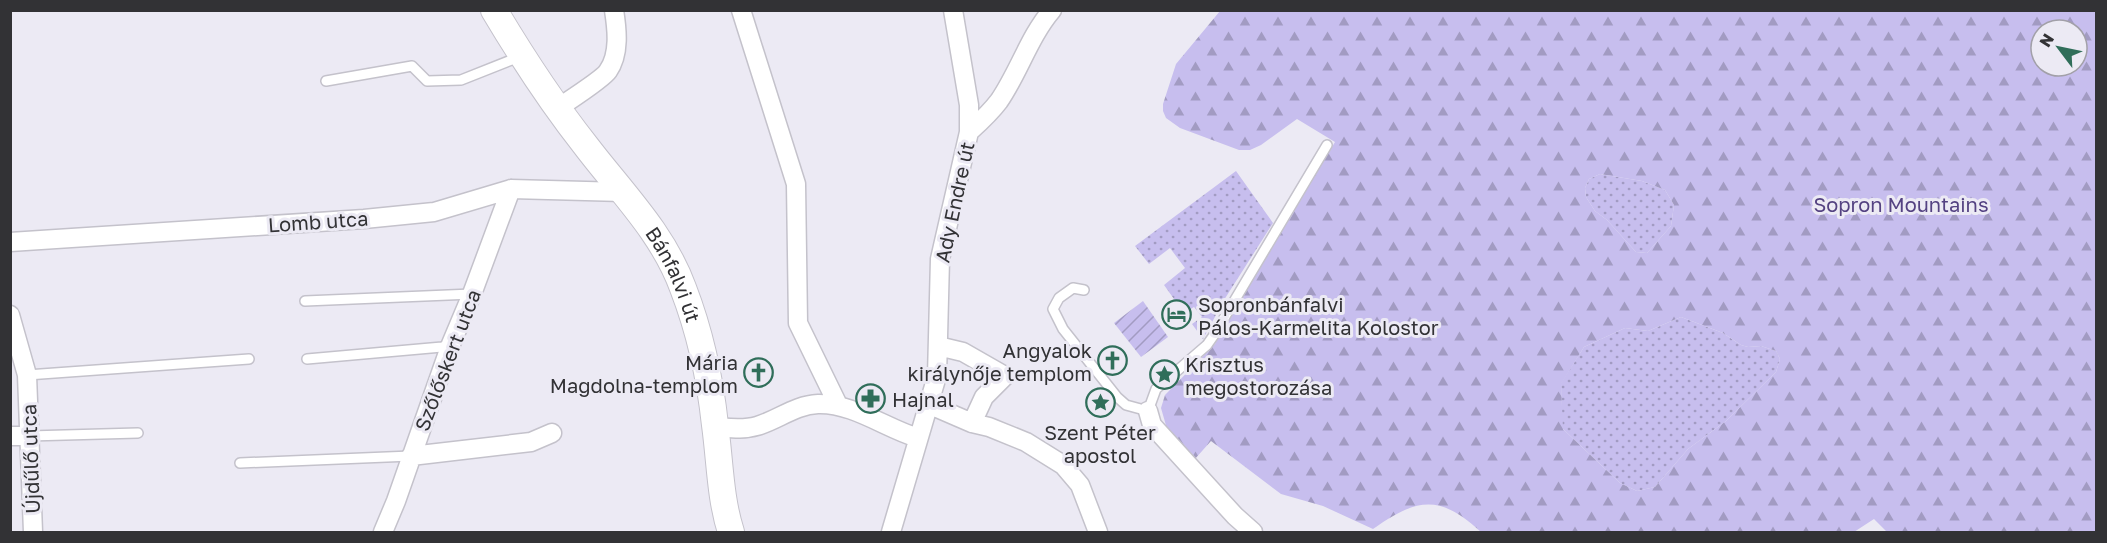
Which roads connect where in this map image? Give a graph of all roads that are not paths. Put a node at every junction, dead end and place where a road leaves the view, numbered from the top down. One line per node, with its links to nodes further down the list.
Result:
1 (494, 10): 6 (street, Bánfalvi út)
2 (614, 10): 8 (street)
3 (741, 10): 24 (street)
4 (953, 10): 9 (street, Ady Endre út)
5 (1052, 10): 9 (street)
6 (522, 56): 7 (lane); 8 (street, Bánfalvi út)
7 (326, 81)
8 (558, 108): 12 (street, Bánfalvi út)
9 (969, 132): 19 (street, Ady Endre út)
10 (1327, 145): 25 (lane)
11 (511, 189): 12 (street, Lomb utca); 13 (street, Lomb utca); 15 (street, Szőlőskert utca)
12 (623, 192): 27 (street, Bánfalvi út)
13 (10, 242)
14 (1084, 290): 25 (lane)
15 (472, 294): 16 (lane); 18 (street, Szőlőskert utca)
16 (305, 301)
17 (10, 315): 22 (street, Újdűlő utca)
18 (451, 344): 21 (lane); 33 (street, Szőlőskert utca)
19 (938, 346): 23 (street, Ady Endre út); 26 (street)
20 (249, 359): 22 (lane)
21 (307, 359)
22 (27, 375): 31 (street, Újdűlő utca)
23 (928, 404): 26 (street); 32 (street, Ady Endre út)
24 (838, 405): 27 (street); 32 (street)
25 (1149, 411): 40 (street)
26 (972, 423): 39 (street)
27 (716, 427): 37 (street, Bánfalvi út)
28 (138, 433): 31 (lane)
29 (552, 433): 33 (street)
30 (10, 436): 31 (street)
31 (29, 436): 35 (street, Újdűlő utca)
32 (918, 438): 38 (street, Ady Endre út)
33 (411, 456): 34 (lane); 36 (street, Szőlőskert utca)
34 (240, 463)
35 (33, 532)
36 (383, 532)
37 (731, 532)
38 (891, 532)
39 (1098, 532)
40 (1253, 532)

